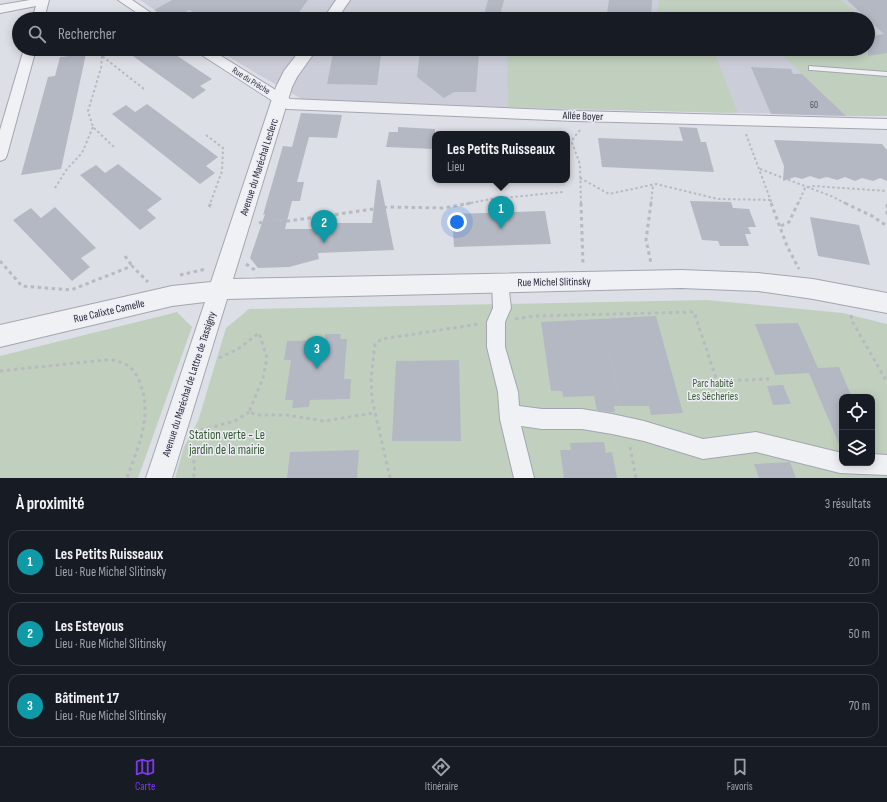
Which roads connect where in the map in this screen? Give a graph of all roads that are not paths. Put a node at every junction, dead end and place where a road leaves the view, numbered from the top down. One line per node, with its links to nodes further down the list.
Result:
1 (124, 0): 6 (street)
2 (343, 0): 7 (street)
3 (43, 1): 4 (street); 5 (street)
4 (0, 9)
5 (40, 12)
6 (143, 12)
7 (335, 12)
8 (28, 56): 15 (street)
9 (212, 56): 13 (street, Rue du Prêche)
10 (304, 56): 13 (street, Avenue du Maréchal Leclerc)
11 (811, 68): 12 (lane)
12 (887, 74)
13 (280, 100): 14 (street, Allée Boyer); 17 (street, Avenue du Maréchal Leclerc)
14 (887, 124)
15 (0, 155)
16 (500, 283): 17 (street, Rue Michel Slitinsky); 18 (street, Rue Michel Slitinsky); 20 (street)
17 (219, 290): 19 (street, Rue Calixte Camelle); 22 (street, Avenue du Maréchal de Lattre de Tassigny)
18 (887, 303)
19 (0, 336)
20 (510, 414): 21 (street); 23 (street)
21 (887, 465)
22 (159, 478)
23 (524, 478)

